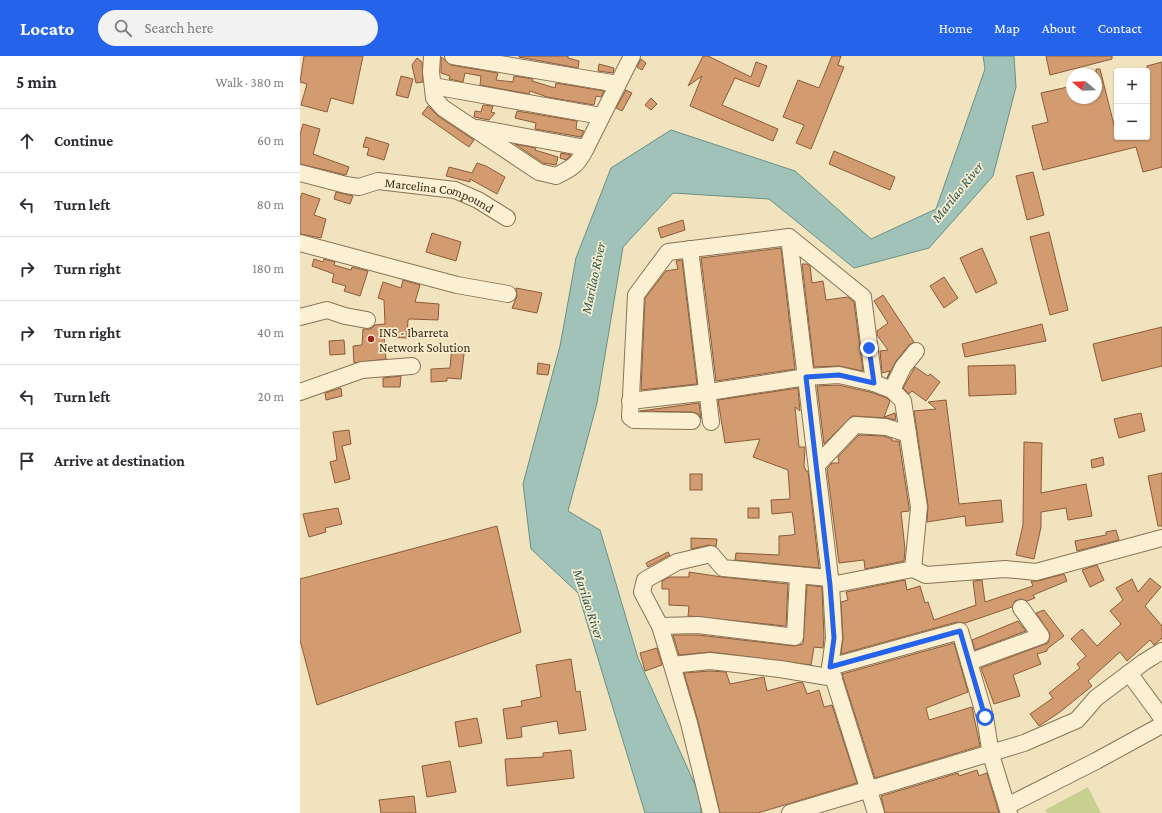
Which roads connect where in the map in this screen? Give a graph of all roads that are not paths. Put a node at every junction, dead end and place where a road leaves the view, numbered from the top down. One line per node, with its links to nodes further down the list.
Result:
1 (432, 56): 5 (street)
2 (453, 56): 4 (street)
3 (632, 56): 4 (street)
4 (618, 84): 6 (street)
5 (432, 86): 6 (street); 7 (street)
6 (601, 116): 8 (street)
7 (470, 126): 8 (street); 8 (street)
8 (586, 148)
9 (300, 173): 10 (street, Marcelina Compound)
10 (507, 218)
11 (789, 238): 13 (street); 19 (street); 20 (street)
12 (300, 243): 14 (street)
13 (690, 249): 23 (street); 24 (street)
14 (508, 294)
15 (300, 317): 16 (street)
16 (367, 320)
17 (916, 351): 21 (street)
18 (412, 366): 22 (street)
19 (806, 377): 20 (street); 23 (street); 28 (street)
20 (874, 383): 21 (street)
21 (892, 390): 27 (street)
22 (300, 392)
23 (708, 392): 24 (street); 26 (street)
24 (630, 401): 25 (street)
25 (692, 421)
26 (711, 422)
27 (908, 434): 28 (street); 30 (street)
28 (817, 465): 32 (street)
29 (1162, 538): 30 (street)
30 (913, 569): 32 (street)
31 (798, 575): 32 (street); 34 (street); 34 (street)
32 (830, 581): 38 (street)
33 (1021, 608): 36 (street)
34 (660, 626): 37 (street)
35 (1162, 651): 39 (street)
36 (969, 662): 38 (street); 42 (street)
37 (672, 665): 38 (street); 45 (street)
38 (832, 672): 43 (street)
39 (1129, 673): 40 (street); 42 (street)
40 (1162, 718)
41 (1162, 726): 44 (street)
42 (991, 755): 43 (street); 44 (street)
43 (869, 790): 46 (street); 47 (street)
44 (1008, 810)
45 (711, 813)
46 (790, 813)
47 (876, 813)

